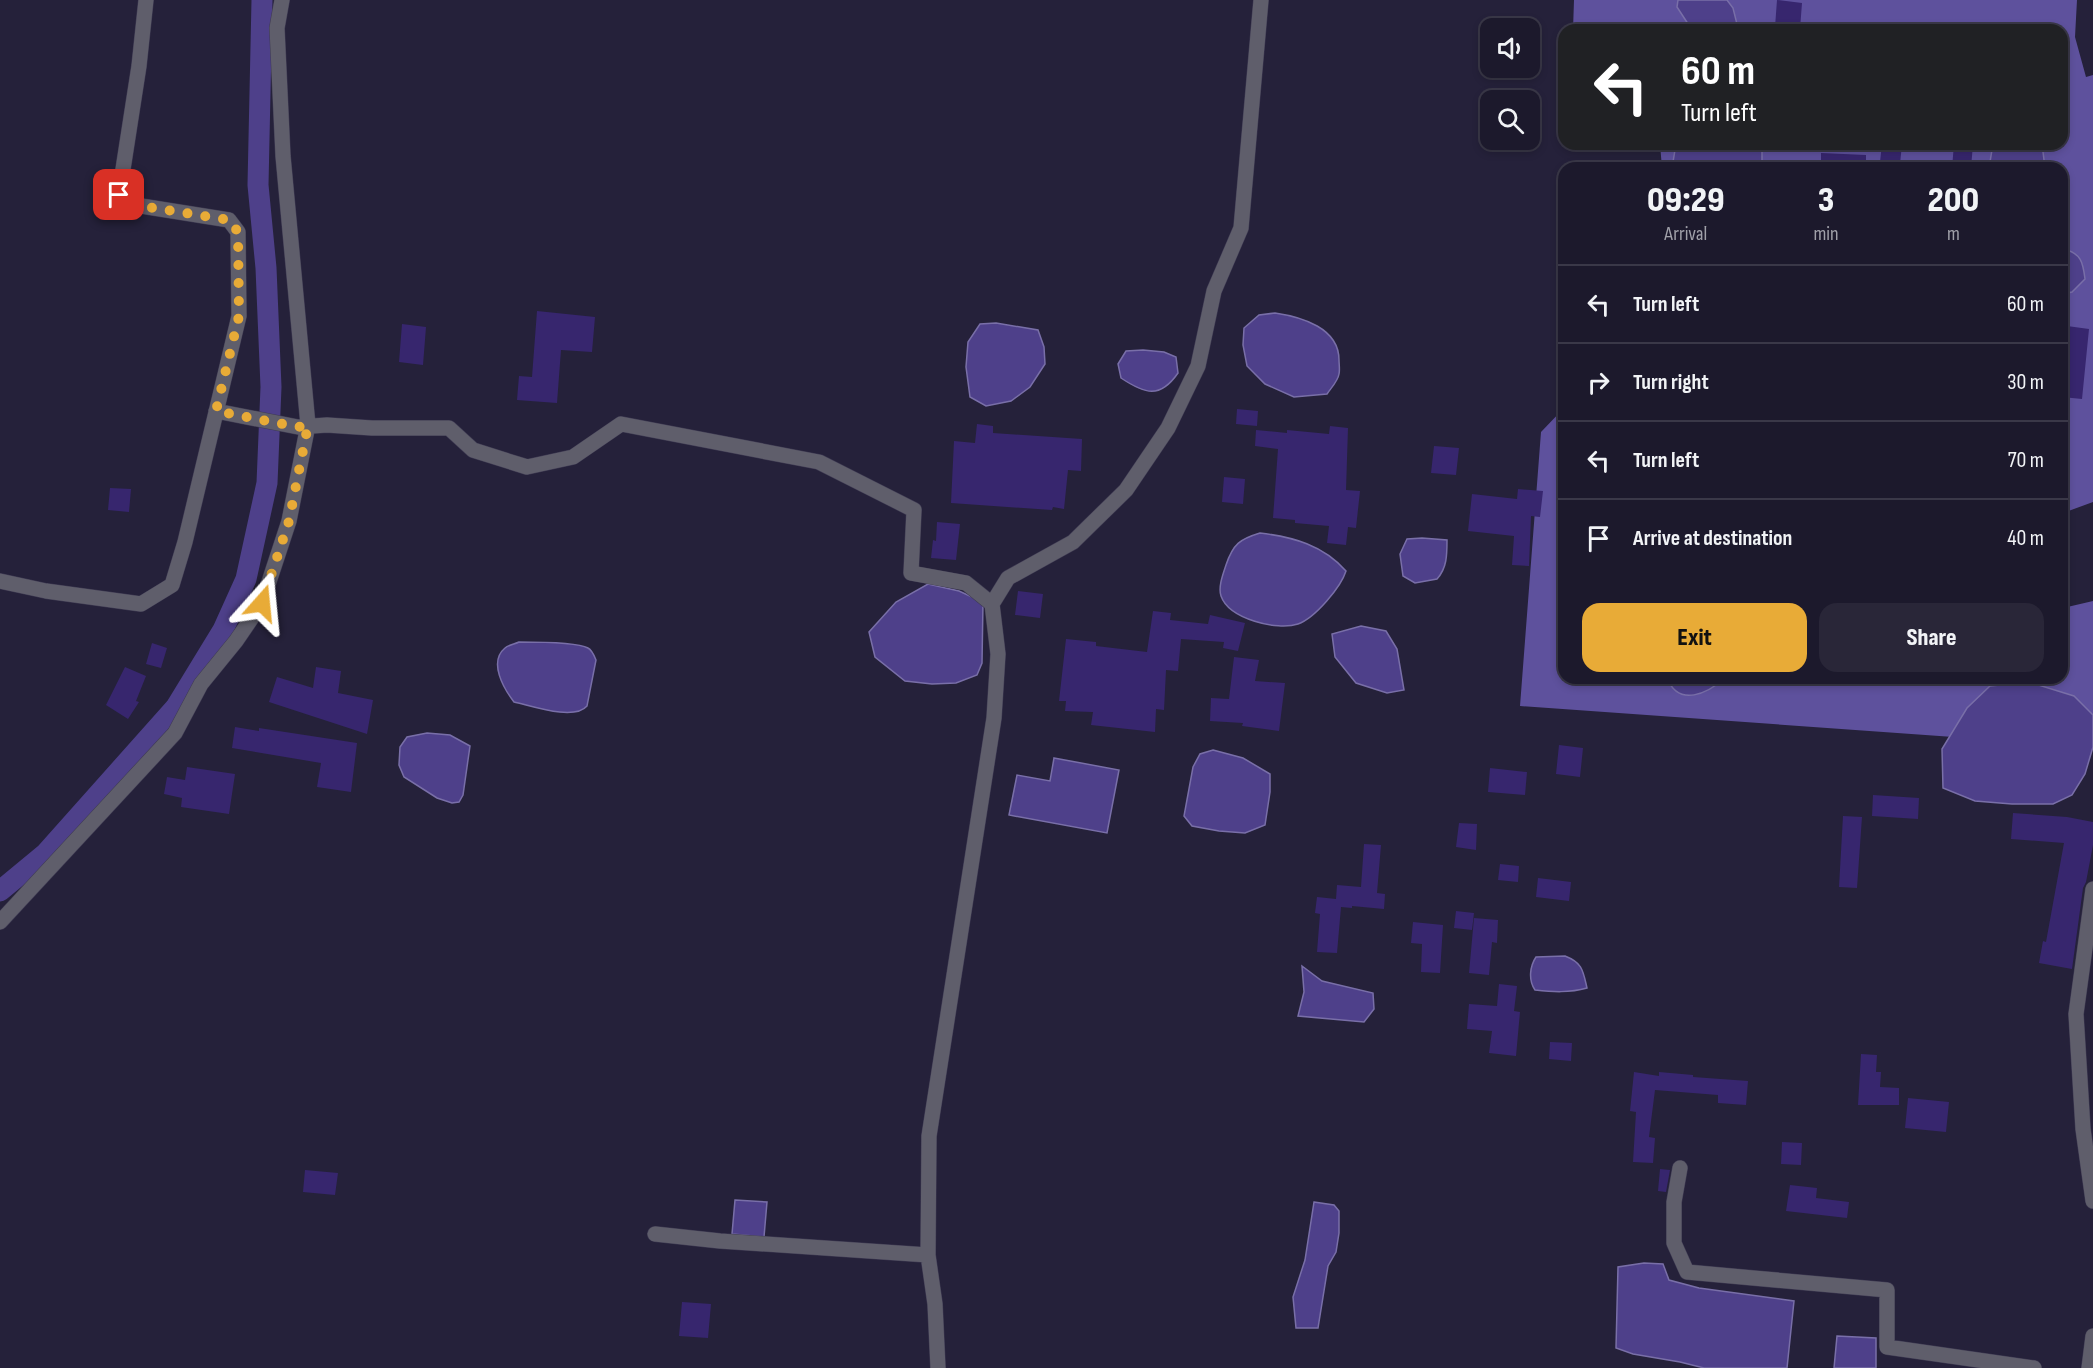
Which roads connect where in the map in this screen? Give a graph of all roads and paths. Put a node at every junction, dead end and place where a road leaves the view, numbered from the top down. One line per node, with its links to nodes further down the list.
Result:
1 (146, 0): 4 (street)
2 (282, 0): 5 (street)
3 (1261, 0): 7 (street)
4 (216, 411): 5 (street); 6 (street)
5 (303, 426): 7 (street); 9 (street)
6 (0, 581)
7 (992, 604): 13 (street)
8 (2093, 889): 11 (street)
9 (0, 922)
10 (1680, 1168): 16 (street)
11 (2093, 1201)
12 (655, 1234): 13 (street)
13 (928, 1255): 15 (street)
14 (2093, 1336): 17 (street)
15 (938, 1368)
16 (2034, 1368)
17 (2089, 1368)

